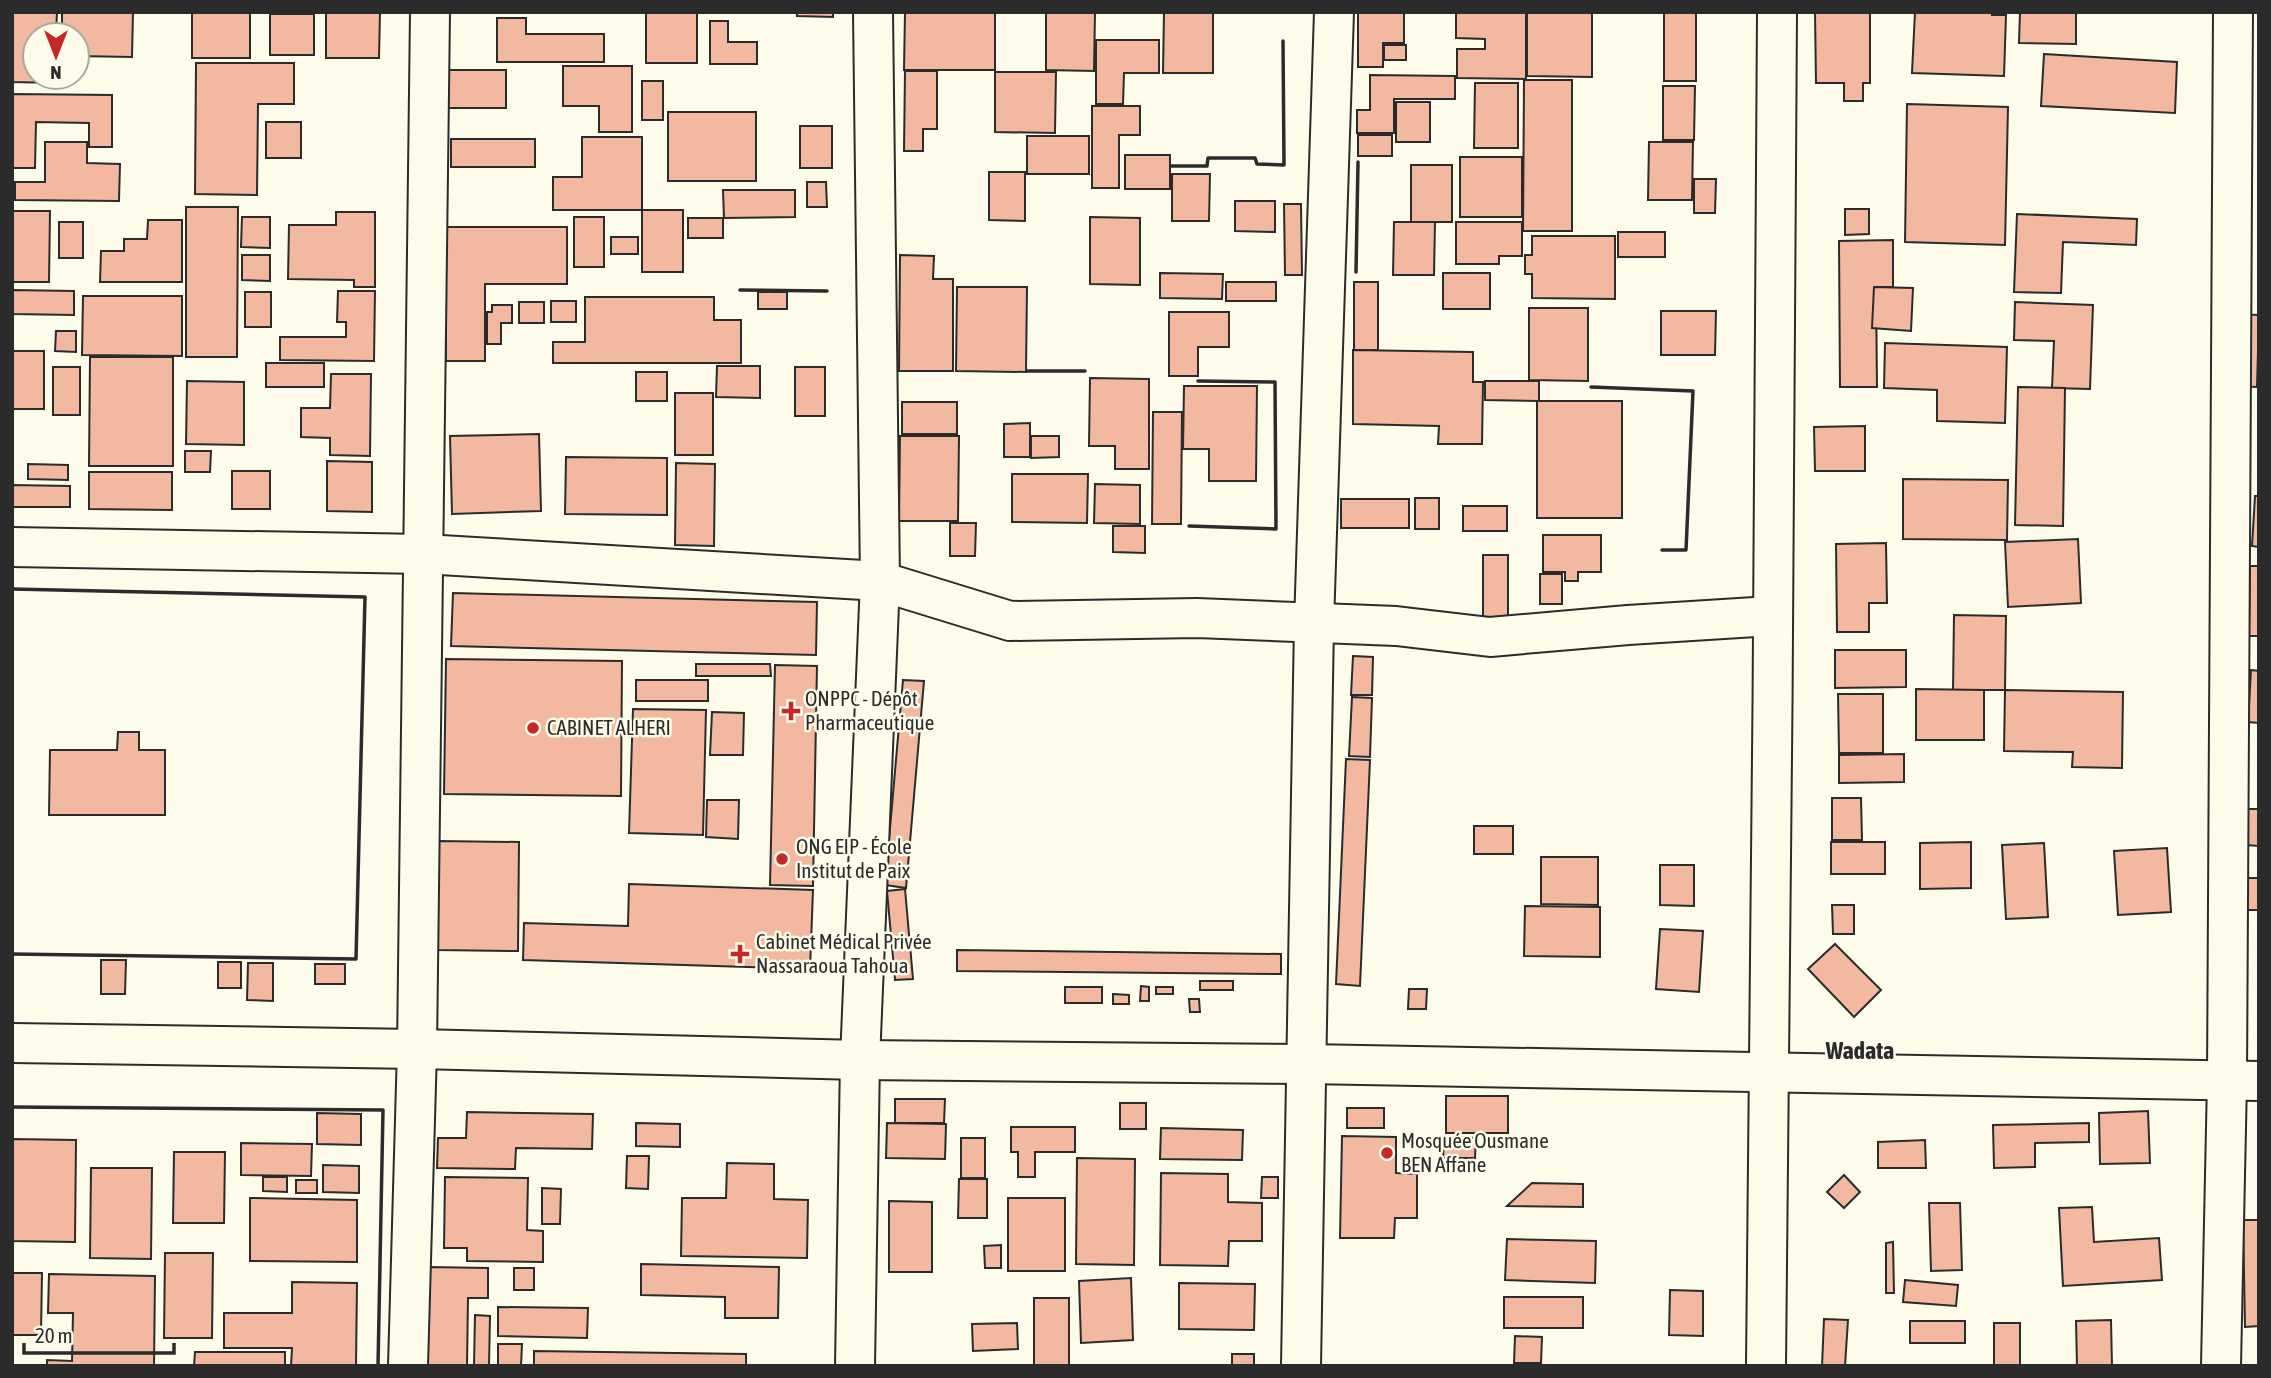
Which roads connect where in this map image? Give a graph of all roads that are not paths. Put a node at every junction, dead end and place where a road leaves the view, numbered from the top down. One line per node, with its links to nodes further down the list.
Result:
1 (430, 12): 7 (street)
2 (873, 12): 8 (street)
3 (1334, 12): 10 (street)
4 (1777, 12): 9 (street)
5 (2233, 12): 16 (street)
6 (12, 547): 7 (street)
7 (424, 554): 8 (street); 12 (street)
8 (880, 580): 10 (street); 13 (street)
9 (1771, 616): 10 (street); 15 (street)
10 (1314, 624): 14 (street)
11 (12, 1043): 12 (street)
12 (417, 1049): 13 (street); 17 (street)
13 (860, 1060): 14 (street); 18 (street)
14 (1307, 1064): 15 (street); 19 (street)
15 (1771, 1073): 16 (street); 20 (street)
16 (2243, 1080): 21 (street)
17 (408, 1366)
18 (855, 1366)
19 (1301, 1366)
20 (1766, 1366)
21 (2221, 1366)

